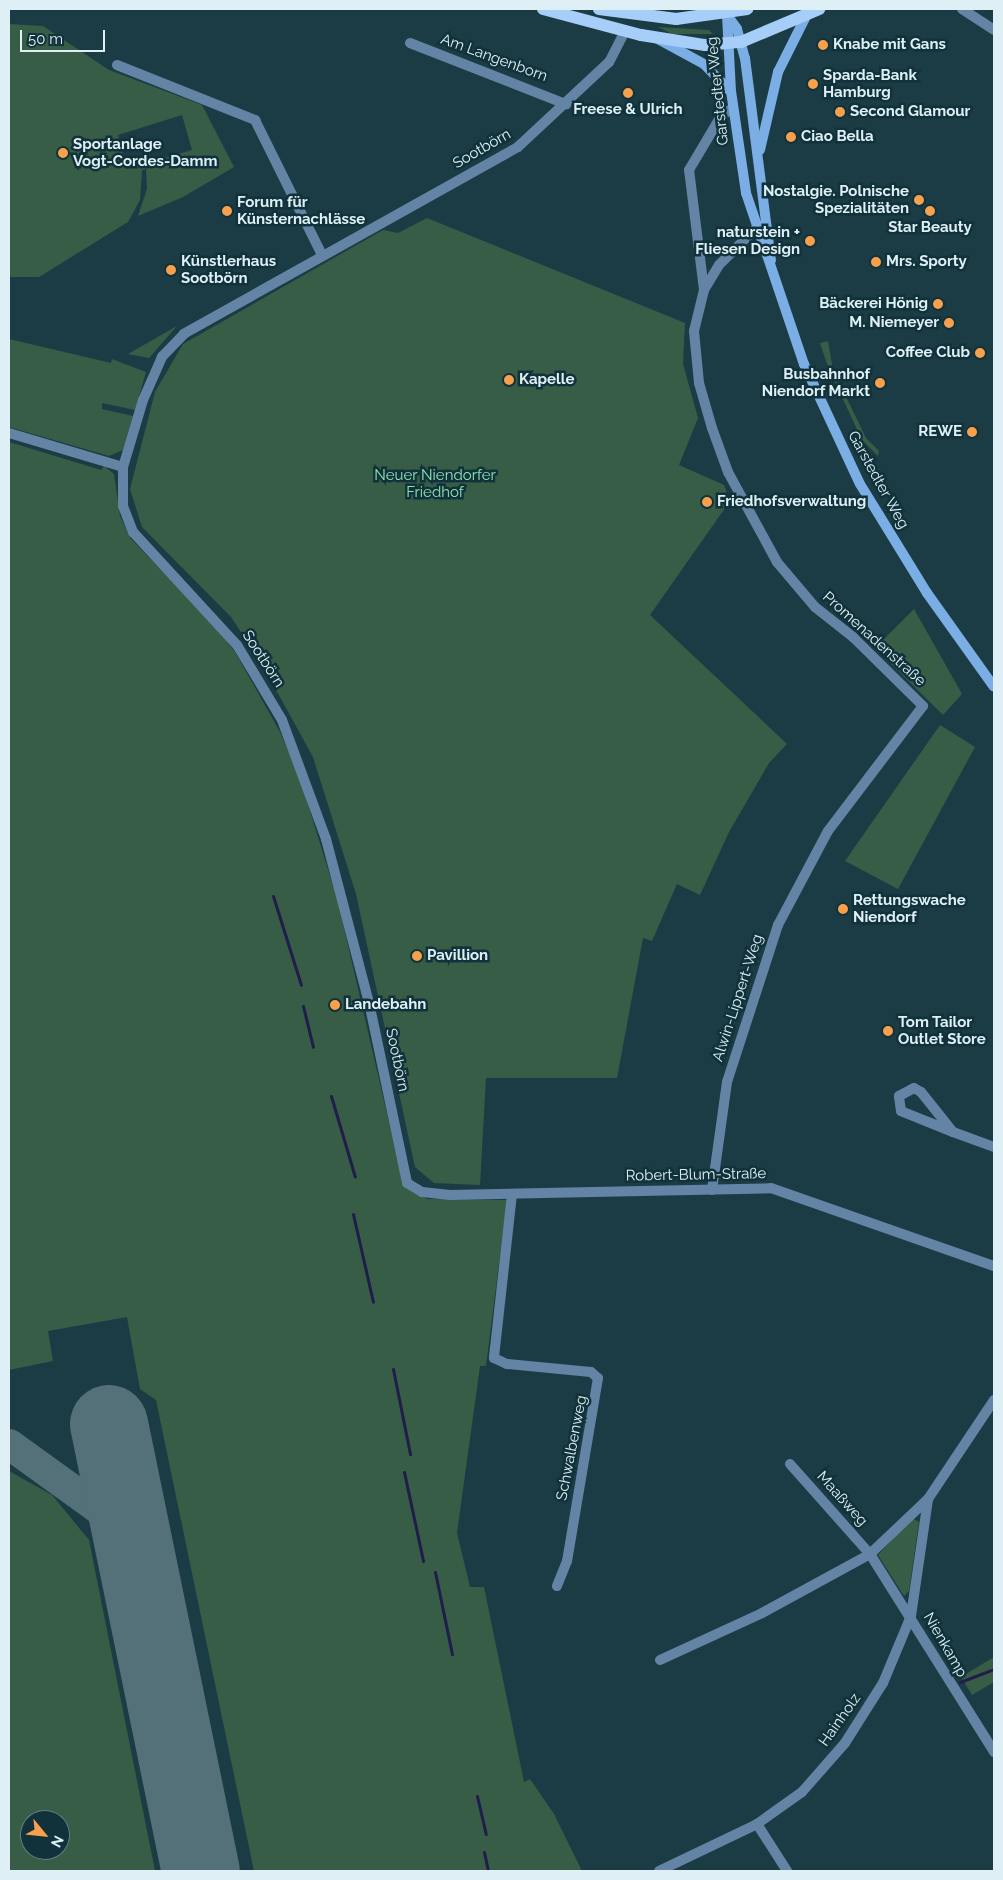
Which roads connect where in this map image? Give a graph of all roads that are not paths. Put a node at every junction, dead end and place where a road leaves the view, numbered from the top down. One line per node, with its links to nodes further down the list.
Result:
1 (543, 9): 9 (main road)
2 (600, 9): 6 (main road)
3 (747, 9): 6 (main road)
4 (819, 9): 7 (main road)
5 (962, 9): 8 (street)
6 (727, 14): 11 (main road, Garstedter Weg); 13 (main road, Garstedter Weg)
7 (806, 16): 11 (main road); 18 (main road)
8 (994, 30)
9 (625, 32): 10 (main road); 16 (street, Sootbörn)
10 (658, 39): 13 (main road); 15 (main road)
11 (741, 42): 13 (main road); 18 (main road, Garstedter Weg)
12 (410, 43): 16 (street, Am Langenborn)
13 (726, 45): 15 (main road, Garstedter Weg)
14 (118, 65): 20 (street)
15 (731, 91): 17 (main road, Garstedter Weg)
16 (566, 104): 20 (street, Sootbörn)
17 (733, 108): 19 (main road, Garstedter Weg); 22 (street, Promenadenstraße)
18 (758, 158): 21 (main road, Garstedter Weg)
19 (755, 229): 21 (main road, Garstedter Weg); 22 (street, Promenadenstraße)
20 (322, 255): 24 (street, Sootbörn)
21 (772, 268): 25 (main road, Garstedter Weg)
22 (704, 290): 26 (street, Promenadenstraße)
23 (9, 433): 24 (street)
24 (123, 467): 29 (street, Sootbörn)
25 (994, 687)
26 (923, 710): 30 (street, Alwin-Lippert-Weg)
27 (953, 1132): 27 (street); 28 (street)
28 (994, 1147)
29 (416, 1190): 31 (street, Robert-Blum-Straße)
30 (712, 1190): 31 (street, Robert-Blum-Straße); 32 (street, Robert-Blum-Straße)
31 (512, 1194): 37 (street, Schwalbenweg)
32 (994, 1266)
33 (994, 1400): 35 (street, Hainholz)
34 (790, 1464): 36 (street, Maaßweg)
35 (928, 1499): 36 (street, Hainholz); 38 (street, Hainholz)
36 (870, 1554): 38 (street, Nienkamp); 39 (street, Hainholz)
37 (557, 1586)
38 (911, 1616): 40 (street, Nienkamp); 41 (street, Hainholz)
39 (660, 1660)
40 (994, 1752)
41 (757, 1824): 42 (street, Hainholz); 43 (street)
42 (659, 1871)
43 (787, 1871)

